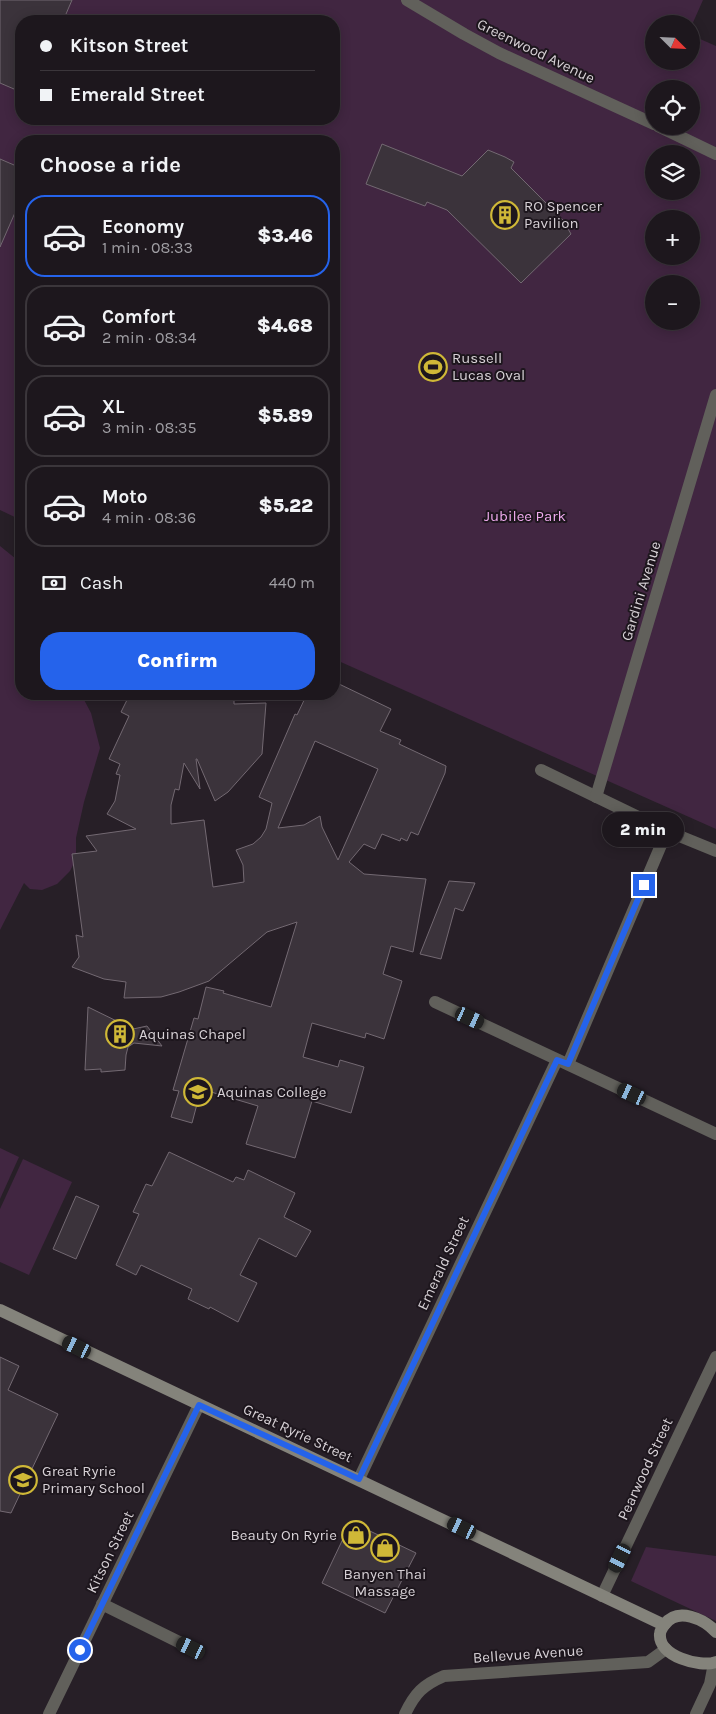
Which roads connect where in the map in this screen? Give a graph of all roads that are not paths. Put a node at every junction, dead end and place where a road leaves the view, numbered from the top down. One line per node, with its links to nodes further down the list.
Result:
1 (407, 0): 2 (street, Greenwood Avenue)
2 (645, 120)
3 (677, 135): 4 (street)
4 (716, 154)
5 (716, 394): 7 (street, Gardini Avenue)
6 (541, 770): 7 (street)
7 (596, 797): 8 (street)
8 (668, 831): 9 (street); 11 (street, Emerald Street)
9 (716, 851)
10 (435, 1002): 11 (street)
11 (562, 1062): 12 (street); 16 (street, Emerald Street)
12 (716, 1134)
13 (0, 1310): 15 (main road, Great Ryrie Street)
14 (716, 1357): 17 (street, Pearwood Street)
15 (199, 1405): 16 (main road, Great Ryrie Street); 18 (street, Kitson Street)
16 (359, 1479): 17 (main road, Great Ryrie Street)
17 (602, 1596): 19 (main road, Great Ryrie Street)
18 (102, 1604): 21 (street); 24 (street, Kitson Street)
19 (664, 1625): 20 (main road); 22 (main road)
20 (716, 1632)
21 (191, 1648)
22 (666, 1649): 23 (main road); 25 (street, Bellevue Avenue)
23 (715, 1662): 26 (street)
24 (49, 1714)
25 (405, 1714)
26 (696, 1714)

